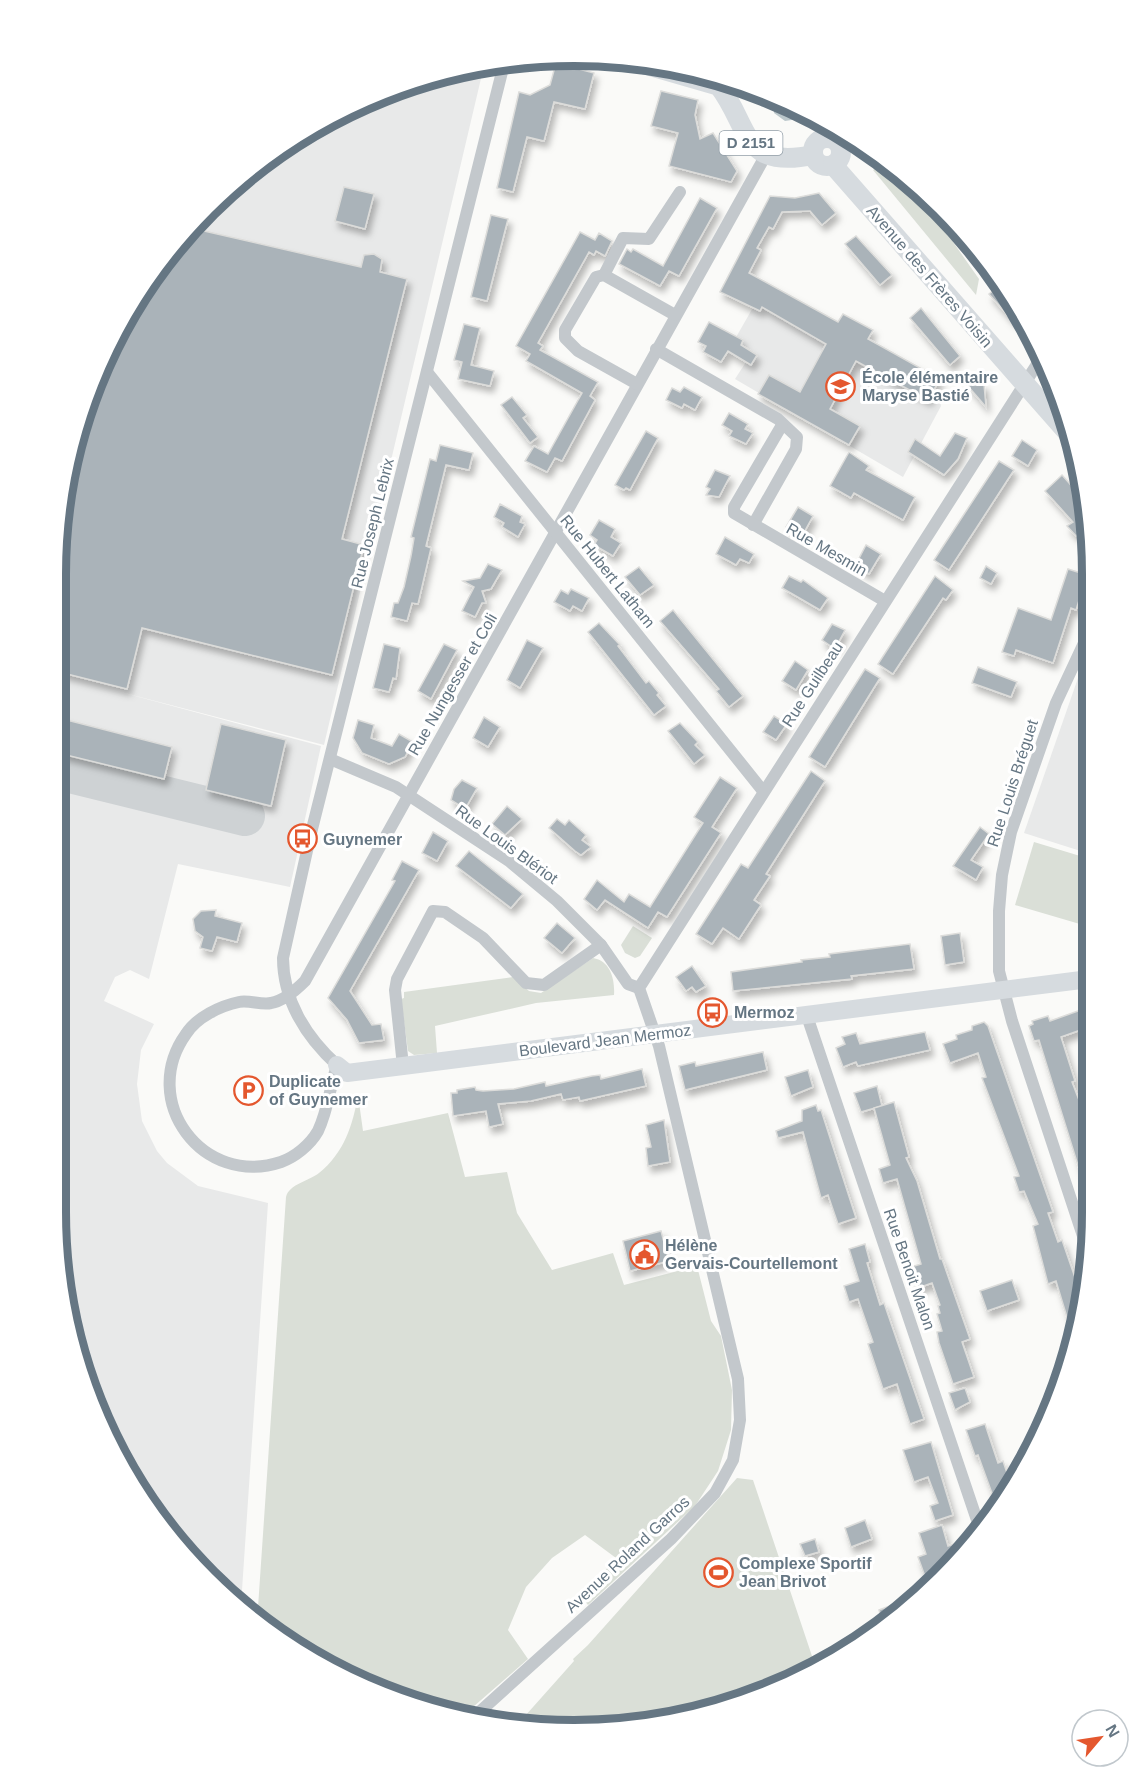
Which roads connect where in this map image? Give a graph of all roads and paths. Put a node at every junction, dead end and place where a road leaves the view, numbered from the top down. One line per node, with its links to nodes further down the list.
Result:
1 (501, 71): 13 (street, Rue Joseph Lebrix)
2 (726, 90): 5 (main road, D 2151)
3 (835, 138): 6 (main road)
4 (841, 142): 7 (main road)
5 (767, 153): 6 (main road, D 2151); 10 (street, Rue Nungesser et Coli)
6 (813, 155): 7 (main road)
7 (833, 165): 15 (main road, Avenue des Frères Voisin)
8 (680, 192): 9 (street)
9 (604, 275): 10 (street); 14 (street)
10 (675, 315): 11 (street, Rue Nungesser et Coli)
11 (656, 349): 14 (street, Rue Nungesser et Coli); 17 (street)
12 (1037, 365): 15 (street, Rue Guilbeau)
13 (427, 372): 19 (street, Rue Hubert Latham); 22 (street, Rue Joseph Lebrix)
14 (637, 384): 19 (street, Rue Nungesser et Coli)
15 (1025, 384): 16 (main road, Avenue des Frères Voisin); 20 (street, Rue Guilbeau)
16 (1058, 422)
17 (782, 425): 18 (street); 18 (street, Rue Mesmin)
18 (753, 525): 20 (street, Rue Mesmin)
19 (556, 533): 23 (street, Rue Hubert Latham); 24 (street, Rue Nungesser et Coli)
20 (885, 601): 23 (street, Rue Guilbeau)
21 (1082, 647): 28 (street, Rue Louis Bréguet)
22 (330, 759): 24 (street, Rue Louis Blériot); 29 (street, Rue Joseph Lebrix)
23 (763, 790): 27 (street, Rue Guilbeau)
24 (408, 794): 25 (street, Rue Louis Blériot); 29 (street, Rue Nungesser et Coli)
25 (601, 945): 27 (street, Rue Louis Blériot); 33 (street)
26 (1082, 980): 28 (street, Boulevard Jean Mermoz)
27 (639, 988): 31 (street)
28 (1005, 991): 30 (street, Boulevard Jean Mermoz); 34 (street, Rue Louis Bréguet)
29 (288, 995): 32 (street); 32 (street)
30 (807, 1016): 31 (street, Boulevard Jean Mermoz); 35 (street, Rue Benoit Malon)
31 (655, 1033): 33 (street, Boulevard Jean Mermoz); 36 (street, Avenue Roland Garros)
32 (337, 1065): 33 (street, Boulevard Jean Mermoz)
33 (403, 1066)
34 (1081, 1231)
35 (977, 1521)
36 (481, 1711)

